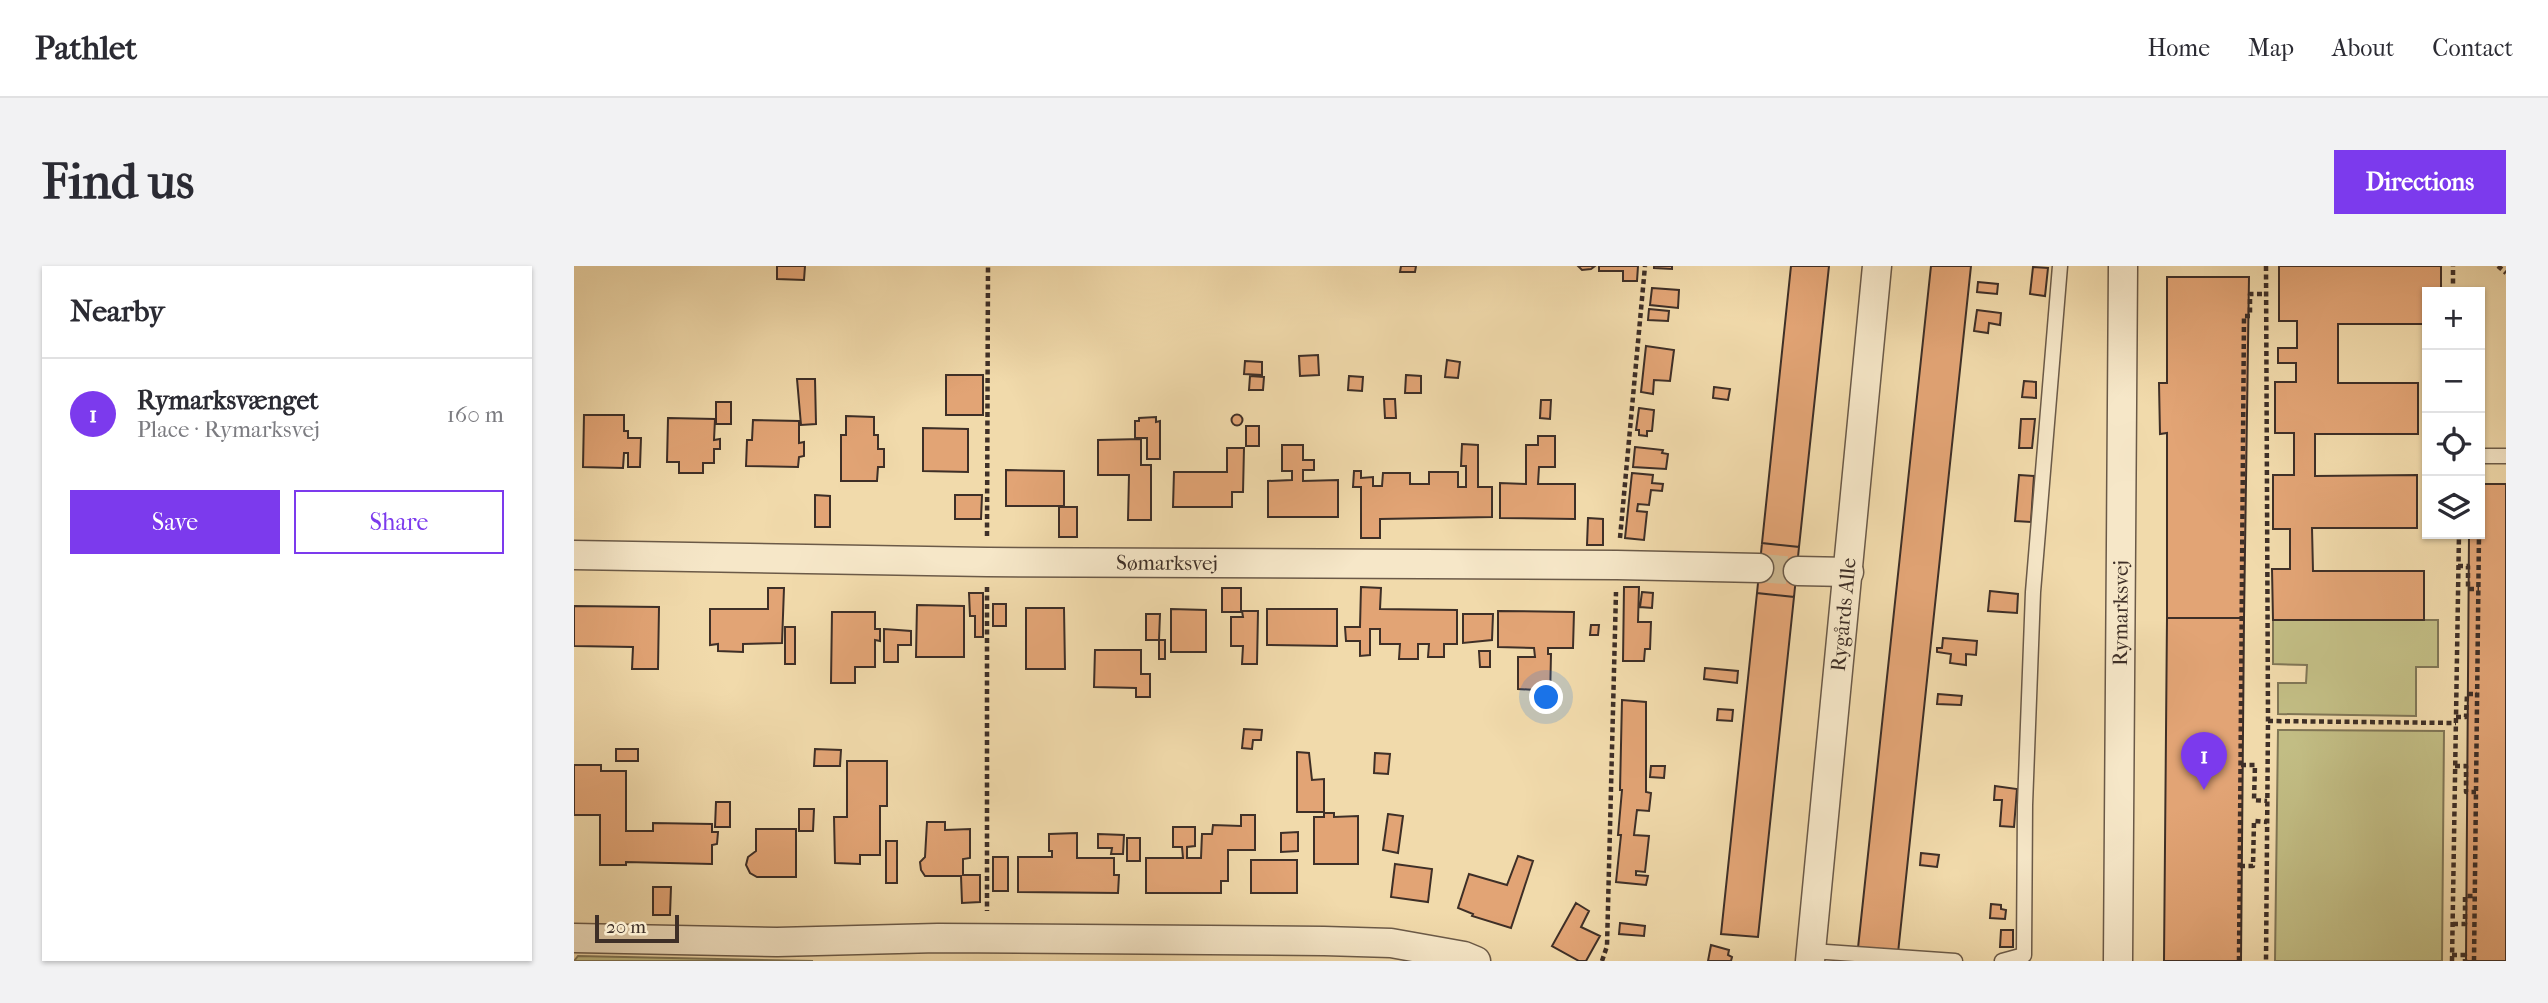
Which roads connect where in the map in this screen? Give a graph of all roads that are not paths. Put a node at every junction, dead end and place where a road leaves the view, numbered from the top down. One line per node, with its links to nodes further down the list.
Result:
1 (1877, 266): 9 (street, Rygårds Alle)
2 (2060, 266): 16 (lane)
3 (2123, 266): 17 (street, Rymarksvej)
4 (2485, 456): 5 (lane)
5 (2506, 456)
6 (574, 555): 7 (street, Sømarksvej)
7 (1759, 568)
8 (1798, 570): 9 (street)
9 (1849, 572): 13 (street, Rygårds Alle)
10 (574, 938): 11 (street)
11 (987, 950): 12 (street)
12 (1324, 951): 14 (street)
13 (1811, 956): 15 (lane)
14 (1476, 961)
15 (1955, 961)
16 (2002, 961)
17 (2118, 961)

